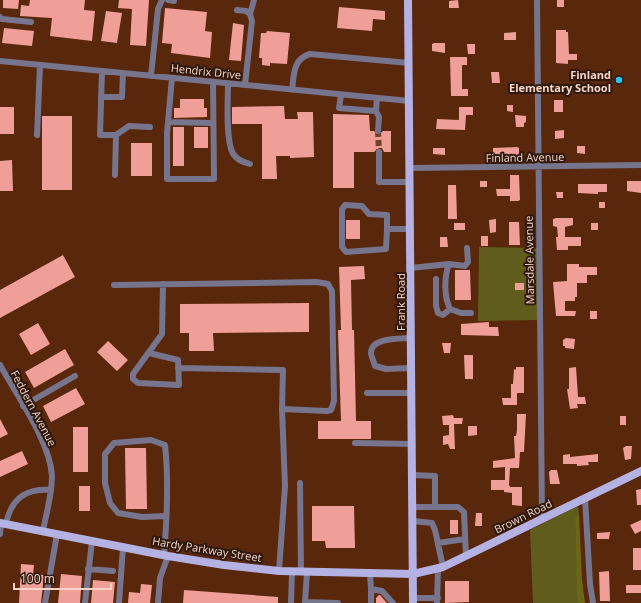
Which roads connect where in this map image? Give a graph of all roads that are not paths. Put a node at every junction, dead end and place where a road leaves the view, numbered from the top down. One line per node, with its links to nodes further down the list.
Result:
1 (162, 0): 14 (street)
2 (254, 0): 6 (street)
3 (408, 0): 10 (main road, Frank Road)
4 (537, 0): 34 (street, Marsdale Avenue)
5 (237, 10): 6 (street)
6 (250, 14): 18 (street)
7 (0, 17): 8 (street)
8 (31, 22)
9 (0, 61): 11 (street, Hendrix Drive)
10 (409, 63): 19 (street); 23 (main road, Frank Road)
11 (40, 65): 12 (street, Hendrix Drive); 29 (street)
12 (102, 71): 13 (street, Hendrix Drive); 21 (street)
13 (123, 73): 14 (street, Hendrix Drive); 21 (street)
14 (152, 76): 15 (street, Hendrix Drive)
15 (172, 78): 16 (street, Hendrix Drive); 25 (street)
16 (213, 82): 17 (street, Hendrix Drive); 26 (street)
17 (228, 84): 18 (street, Hendrix Drive); 32 (street)
18 (245, 85): 19 (street, Hendrix Drive)
19 (292, 90): 20 (street, Hendrix Drive)
20 (341, 94): 22 (street, Hendrix Drive); 24 (street)
21 (101, 97): 30 (street)
22 (377, 98): 23 (street, Hendrix Drive); 24 (street)
23 (409, 101): 35 (main road, Frank Road)
24 (376, 111): 28 (street)
25 (168, 122): 26 (street); 26 (street)
26 (213, 123)
27 (150, 127): 30 (street)
28 (378, 131)
29 (37, 135)
30 (116, 135): 36 (street)
31 (379, 152): 37 (street)
32 (250, 164)
33 (641, 165): 34 (street, Finland Avenue)
34 (538, 166): 35 (street, Finland Avenue); 68 (street, Marsdale Avenue)
35 (410, 168): 37 (main road, Frank Road)
36 (115, 175)
37 (410, 182): 39 (main road, Frank Road)
38 (387, 229): 38 (street); 39 (street)
39 (410, 230): 42 (main road, Frank Road)
40 (467, 248): 41 (street)
41 (449, 264): 42 (street); 46 (street)
42 (411, 268): 48 (main road, Frank Road)
43 (436, 279): 46 (street)
44 (163, 284): 45 (street); 49 (street); 57 (street)
45 (114, 285)
46 (450, 309): 47 (street)
47 (471, 312)
48 (411, 338): 52 (main road, Frank Road); 52 (street)
49 (149, 353): 51 (street); 51 (street)
50 (0, 365): 56 (street, Feddern Avenue)
51 (178, 368): 57 (street)
52 (411, 368): 55 (main road, Frank Road)
53 (75, 376): 56 (street)
54 (367, 393): 55 (street)
55 (411, 393): 59 (main road, Frank Road)
56 (23, 406): 63 (street, Feddern Avenue)
57 (282, 409): 83 (street)
58 (355, 443): 59 (street)
59 (412, 444): 61 (main road, Frank Road)
60 (641, 471): 64 (main road, Brown Road)
61 (412, 474): 65 (main road, Frank Road); 66 (street)
62 (300, 483): 84 (street)
63 (51, 490): 70 (street); 71 (street, Feddern Avenue)
64 (585, 498): 68 (main road, Brown Road); 98 (street)
65 (412, 507): 66 (street); 69 (main road, Frank Road)
66 (435, 507): 74 (street)
67 (166, 516): 67 (street); 78 (street)
68 (542, 519): 79 (main road, Brown Road)
69 (413, 521): 76 (street); 86 (main road, Frank Road)
70 (2, 524): 71 (main road, Hardy Parkway Street); 72 (street)
71 (43, 531): 73 (main road, Hardy Parkway Street)
72 (0, 534)
73 (57, 534): 75 (main road, Hardy Parkway Street); 90 (street)
74 (465, 539): 76 (street); 79 (street)
75 (92, 541): 77 (main road, Hardy Parkway Street); 81 (street)
76 (438, 543): 80 (street)
77 (123, 547): 78 (main road, Hardy Parkway Street); 92 (street)
78 (166, 555): 83 (main road, Hardy Parkway Street); 93 (street)
79 (466, 556): 80 (main road, Brown Road)
80 (441, 568): 86 (main road, Brown Road); 88 (street)
81 (88, 569): 82 (street); 91 (street)
82 (113, 571)
83 (278, 571): 84 (main road, Hardy Parkway Street)
84 (300, 572): 85 (main road, Hardy Parkway Street); 94 (street); 95 (street)
85 (370, 574): 86 (main road, Hardy Parkway Street); 87 (street)
86 (413, 574): 89 (main road, Frank Road)
87 (371, 589): 96 (street); 97 (street)
88 (438, 600): 89 (street)
89 (413, 601)
90 (45, 603)
91 (85, 603)
92 (119, 603)
93 (158, 603)
94 (291, 603)
95 (338, 603)
96 (371, 603)
97 (393, 603)
98 (594, 603)

